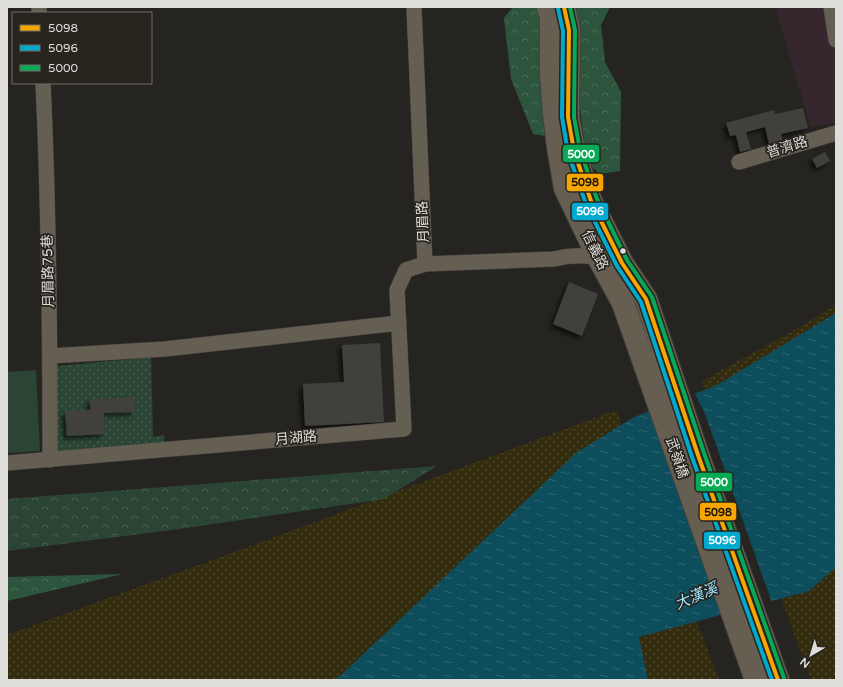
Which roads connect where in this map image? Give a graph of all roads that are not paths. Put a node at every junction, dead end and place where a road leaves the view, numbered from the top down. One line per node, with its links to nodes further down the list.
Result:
1 (414, 7): 11 (street, 月眉路)
2 (548, 7): 9 (main road, 信義路)
3 (564, 7): 10 (main road, 信義路)
4 (831, 7): 5 (street)
5 (836, 40)
6 (42, 84): 15 (street, 月眉路75巷)
7 (836, 133): 8 (street, 普濟路)
8 (739, 162)
9 (598, 258): 10 (street); 11 (street); 13 (main road, 信義路)
10 (622, 263): 12 (main road, 信義路)
11 (425, 264): 14 (street, 月湖路)
12 (646, 299): 19 (main road, 武嶺橋)
13 (623, 303): 18 (main road, 武嶺橋)
14 (399, 323): 15 (street); 16 (street, 月湖路)
15 (50, 356): 16 (street, 月眉路75巷)
16 (50, 460): 17 (street, 月湖路)
17 (7, 463)
18 (756, 680)
19 (778, 680)

